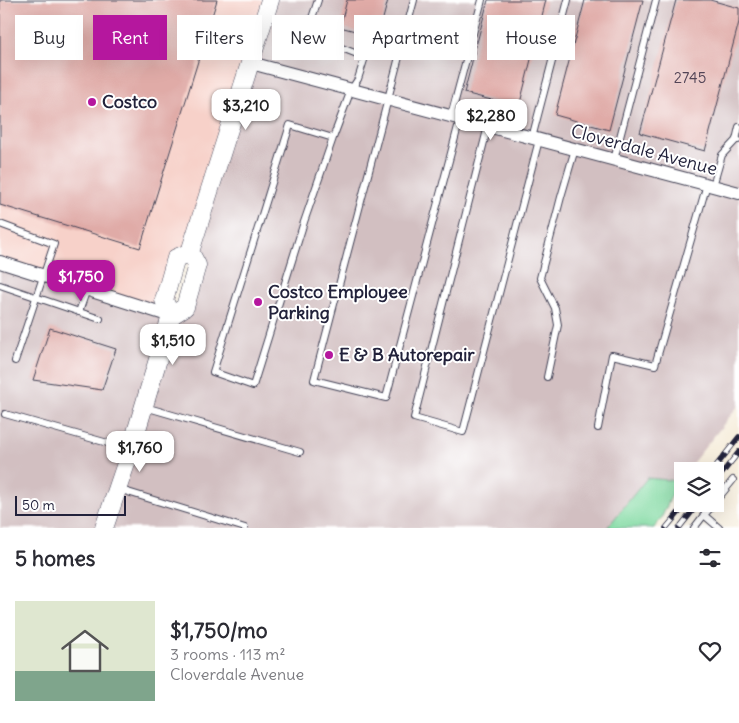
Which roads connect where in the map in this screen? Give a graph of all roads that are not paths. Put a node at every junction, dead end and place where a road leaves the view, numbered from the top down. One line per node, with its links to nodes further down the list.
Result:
1 (270, 0): 7 (street)
2 (318, 0): 8 (lane)
3 (414, 0): 9 (lane)
4 (482, 0): 10 (lane)
5 (568, 0): 14 (lane)
6 (656, 0): 17 (lane)
7 (251, 63): 8 (street, Cloverdale Avenue); 27 (street)
8 (351, 90): 9 (street, Cloverdale Avenue); 13 (lane)
9 (388, 100): 10 (street, Cloverdale Avenue); 10 (lane)
10 (456, 118): 11 (street, Cloverdale Avenue)
11 (488, 126): 14 (street, Cloverdale Avenue); 14 (lane)
12 (739, 127): 15 (lane)
13 (332, 138): 13 (lane)
14 (536, 139): 16 (street, Cloverdale Avenue)
15 (737, 140): 18 (lane)
16 (575, 150): 17 (street, Cloverdale Avenue); 30 (lane)
17 (614, 160): 18 (street, Cloverdale Avenue)
18 (710, 185): 19 (street, Cloverdale Avenue); 33 (lane)
19 (739, 193)
20 (0, 224): 22 (lane)
21 (0, 262): 22 (street)
22 (43, 276): 24 (street); 25 (lane)
23 (0, 285): 25 (lane)
24 (87, 290): 26 (lane); 27 (street)
25 (35, 297): 26 (lane); 29 (lane)
26 (80, 312): 28 (lane)
27 (171, 316): 31 (street)
28 (100, 319)
29 (15, 361)
30 (547, 377)
31 (144, 407): 34 (street); 35 (lane)
32 (5, 414): 34 (lane)
33 (598, 428)
34 (131, 450): 37 (street)
35 (300, 452)
36 (733, 480): 38 (lane)
37 (117, 488): 41 (street); 42 (lane)
38 (724, 491)
39 (706, 512): 40 (lane)
40 (704, 515): 43 (lane); 44 (lane)
41 (104, 528)
42 (245, 528)
43 (694, 528)
44 (720, 528)

